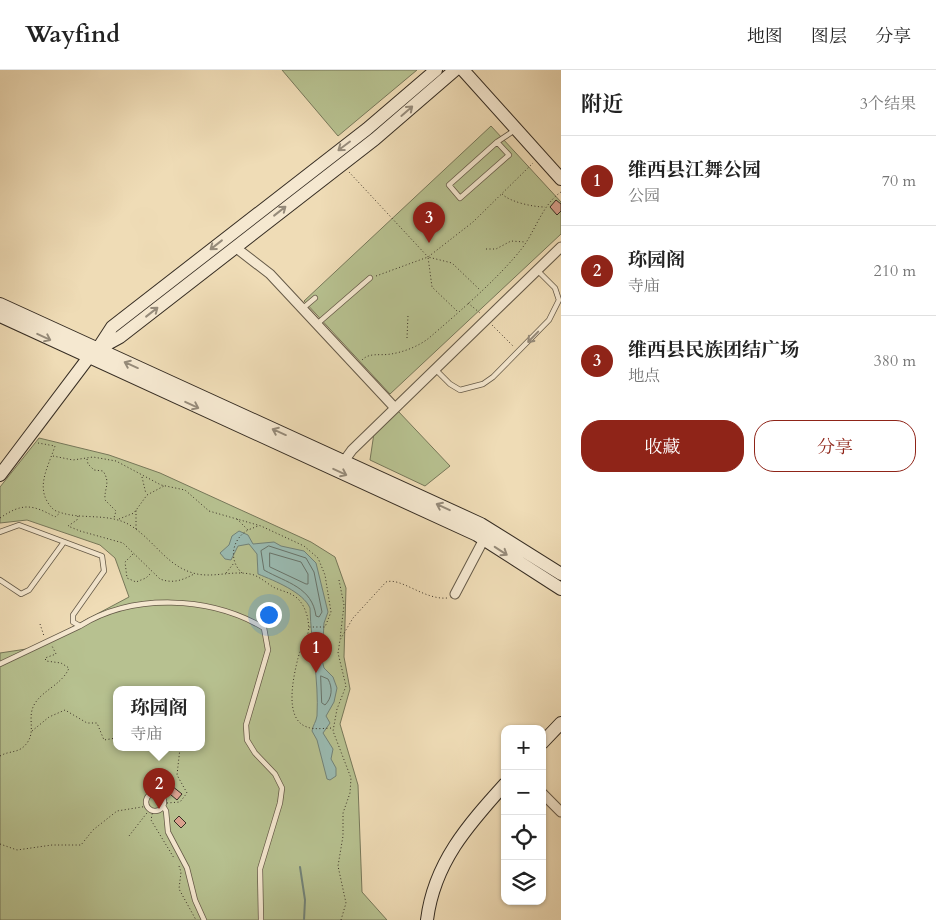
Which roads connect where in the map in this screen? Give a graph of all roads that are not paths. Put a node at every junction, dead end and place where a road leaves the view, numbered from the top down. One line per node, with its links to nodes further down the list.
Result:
1 (436, 70): 16 (main road, one-way to 16)
2 (455, 70): 7 (main road, one-way to 2)
3 (463, 70): 4 (main road)
4 (517, 128): 5 (lane); 6 (main road)
5 (497, 142): 5 (lane)
6 (561, 179)
7 (235, 246): 13 (street); 16 (main road, one-way to 7)
8 (561, 247): 9 (street)
9 (537, 270): 17 (street); 17 (lane, one-way to 17)
10 (370, 278): 15 (lane)
11 (315, 298): 13 (lane)
12 (0, 304): 16 (main road)
13 (302, 308): 15 (street)
14 (0, 316): 16 (main road, one-way to 16)
15 (317, 324): 18 (street)
16 (93, 353): 19 (main road, one-way to 16); 20 (main road); 22 (main road, one-way to 22)
17 (435, 369): 18 (street)
18 (395, 408): 19 (street)
19 (344, 462): 24 (main road, one-way to 19)
20 (0, 475)
21 (0, 532): 23 (lane)
22 (484, 539): 26 (main road, one-way to 26); 27 (street)
23 (64, 542): 25 (lane); 28 (lane)
24 (561, 574)
25 (0, 580)
26 (561, 589)
27 (455, 594)
28 (80, 626): 29 (lane); 37 (lane)
29 (0, 664)
30 (561, 723): 31 (main road)
31 (546, 739)
32 (501, 788): 38 (main road)
33 (546, 797): 35 (street)
34 (164, 805): 34 (lane); 36 (lane)
35 (561, 812)
36 (204, 920)
37 (261, 920)
38 (427, 920)

